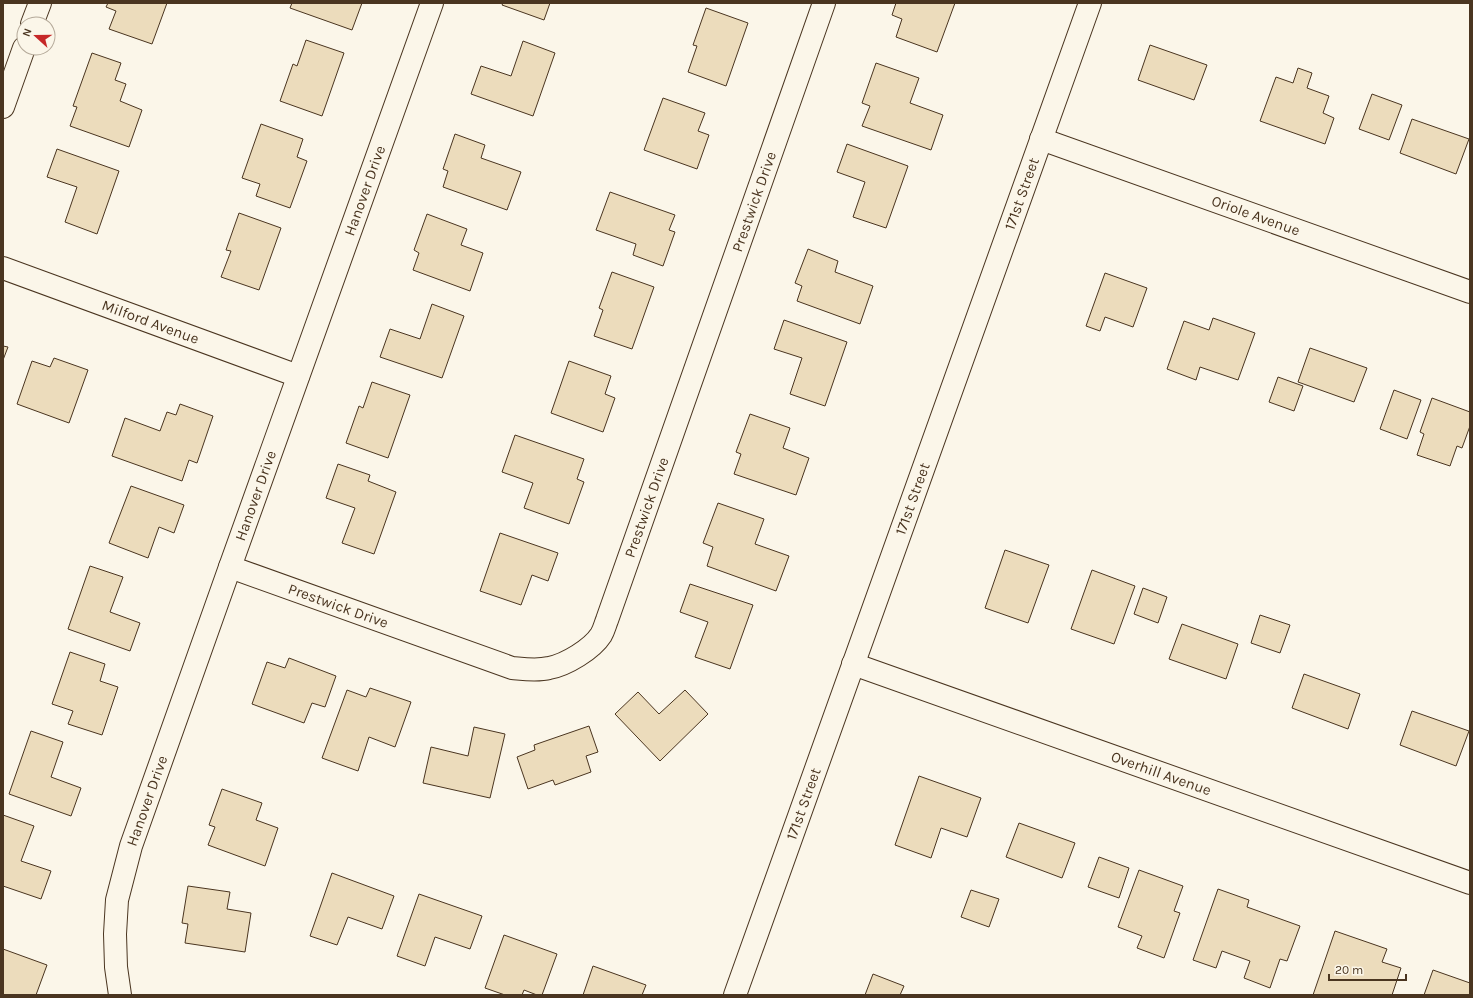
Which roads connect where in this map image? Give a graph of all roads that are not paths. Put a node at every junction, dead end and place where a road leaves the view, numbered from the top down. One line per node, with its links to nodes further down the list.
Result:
1 (40, 3): 5 (street)
2 (432, 3): 11 (street, Hanover Drive)
3 (824, 3): 12 (street, Prestwick Drive)
4 (1090, 3): 8 (street, 171st Street)
5 (35, 16)
6 (21, 56): 7 (street)
7 (3, 107)
8 (1041, 138): 10 (street, Oriole Avenue); 13 (street, 171st Street)
9 (3, 268): 11 (street, Milford Avenue)
10 (1470, 292)
11 (298, 376): 12 (street, Hanover Drive)
12 (230, 567): 15 (street, Hanover Drive)
13 (853, 664): 14 (street, Overhill Avenue); 16 (street, 171st Street)
14 (1470, 883)
15 (120, 995)
16 (735, 995)

